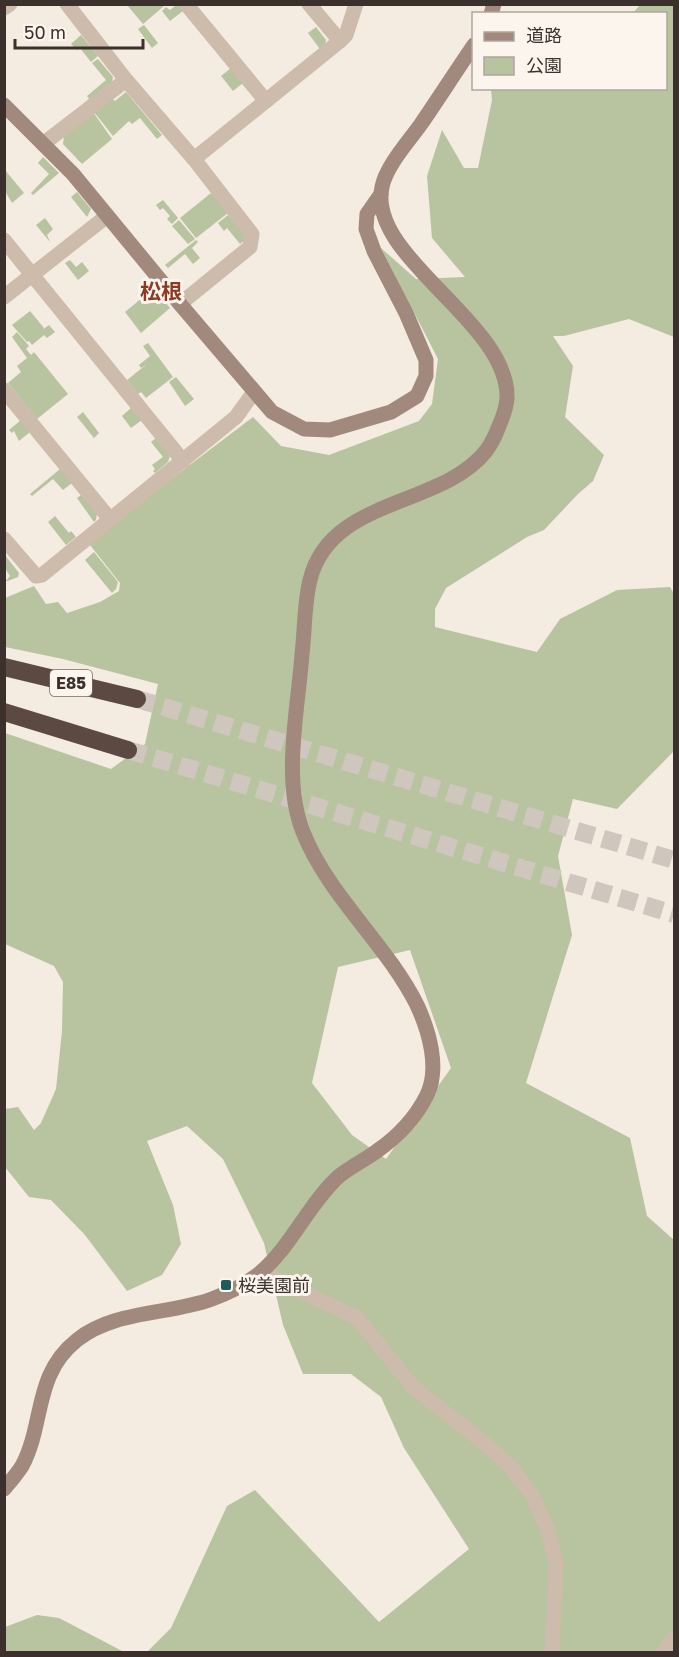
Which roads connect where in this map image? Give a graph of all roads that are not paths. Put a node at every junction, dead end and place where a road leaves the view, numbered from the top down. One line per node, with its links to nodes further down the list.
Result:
1 (10, 4): 6 (street)
2 (67, 4): 9 (street)
3 (186, 4): 10 (street)
4 (309, 4): 7 (street)
5 (356, 4): 7 (street)
6 (4, 8)
7 (340, 41): 10 (street)
8 (472, 48): 14 (street)
9 (126, 80): 12 (street); 13 (street)
10 (266, 101): 13 (street)
11 (4, 105): 12 (street)
12 (43, 144): 15 (street)
13 (194, 159): 19 (street)
14 (381, 194): 21 (street); 29 (street)
15 (107, 216): 17 (street); 19 (street)
16 (4, 240): 17 (street)
17 (33, 274): 18 (street); 22 (street)
18 (4, 297)
19 (180, 304): 21 (street)
20 (4, 390): 23 (street)
21 (254, 392): 22 (street)
22 (183, 460): 23 (street)
23 (110, 518): 24 (street)
24 (4, 539)
25 (4, 667): 26 (highway, E85)
26 (137, 699)
27 (4, 712): 28 (highway)
28 (128, 750)
29 (261, 1272): 30 (street); 32 (street)
30 (4, 1489)
31 (675, 1638): 33 (street)
32 (552, 1653)
33 (664, 1653)

